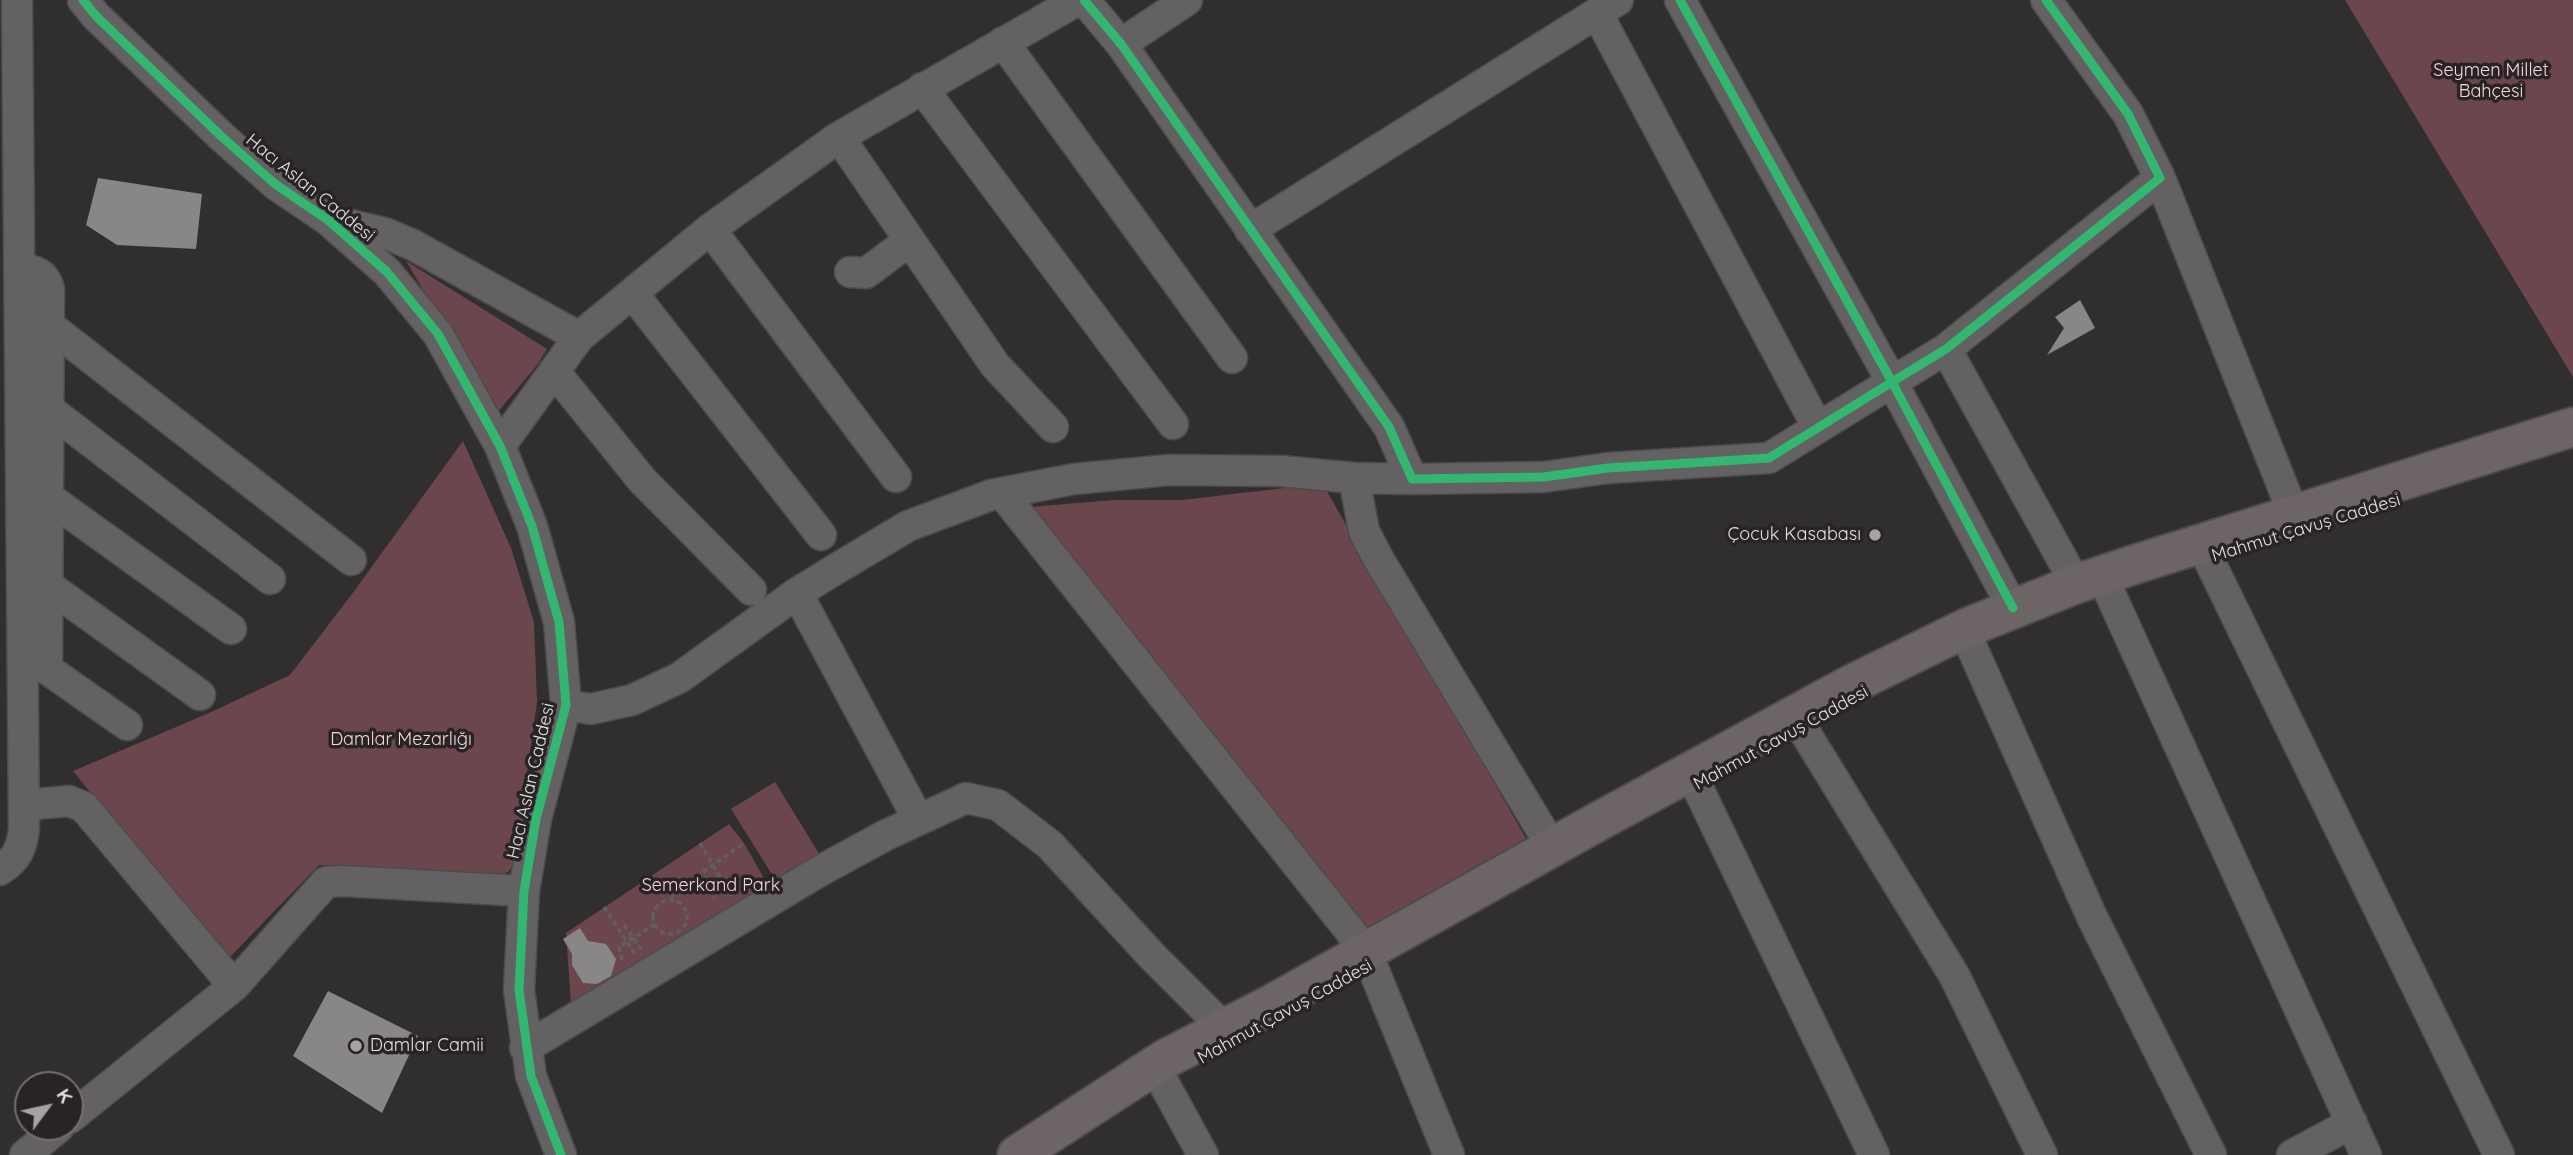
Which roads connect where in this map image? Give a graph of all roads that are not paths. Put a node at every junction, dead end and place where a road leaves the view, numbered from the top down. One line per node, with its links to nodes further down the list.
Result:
1 (17, 0): 18 (street)
2 (83, 0): 14 (street, Hacı Aslan Caddesi)
3 (1078, 0): 9 (street)
4 (1084, 0): 10 (street)
5 (1187, 0): 10 (street)
6 (1680, 0): 27 (street)
7 (2046, 0): 13 (street)
8 (1608, 7): 16 (street); 32 (street)
9 (1003, 42): 11 (street); 24 (street)
10 (1121, 44): 16 (street)
11 (922, 89): 12 (street); 29 (street)
12 (839, 137): 15 (street); 17 (street)
13 (2160, 178): 23 (street); 40 (street)
14 (328, 220): 22 (street); 34 (street, Hacı Aslan Caddesi)
15 (710, 229): 20 (street); 35 (street)
16 (1250, 230): 37 (street)
17 (909, 241): 19 (street); 31 (street)
18 (19, 270): 21 (street); 26 (street)
19 (850, 272)
20 (633, 293): 22 (street); 41 (street)
21 (47, 324): 28 (street); 43 (street)
22 (579, 337): 25 (street)
23 (1946, 349): 27 (street); 46 (street)
24 (1232, 358)
25 (554, 371): 34 (street); 47 (street)
26 (10, 375): 57 (street)
27 (1892, 382): 32 (street); 49 (street)
28 (47, 408): 39 (street); 44 (street)
29 (1173, 424)
30 (2573, 426): 40 (main road)
31 (1053, 427)
32 (1818, 428): 37 (street)
33 (2573, 444): 42 (main road, Mahmut Çavuş Caddesi)
34 (500, 446): 53 (street, Hacı Aslan Caddesi)
35 (896, 477)
36 (1354, 478): 37 (street); 38 (street); 59 (street)
37 (1412, 479)
38 (1002, 493): 48 (street); 62 (street)
39 (49, 498): 45 (street); 50 (street)
40 (2294, 515): 42 (main road)
41 (821, 535)
42 (2206, 550): 46 (main road, Mahmut Çavuş Caddesi); 81 (street)
43 (351, 560)
44 (270, 579)
45 (47, 585): 52 (street); 54 (street)
46 (2092, 587): 49 (main road); 51 (main road, Mahmut Çavuş Caddesi); 68 (street)
47 (751, 590)
48 (797, 593): 53 (street); 58 (street)
49 (2013, 608): 59 (main road)
50 (231, 629)
51 (1969, 641): 55 (main road, Mahmut Çavuş Caddesi); 78 (street)
52 (200, 695)
53 (566, 705): 61 (street, Hacı Aslan Caddesi)
54 (127, 725)
55 (1801, 726): 56 (main road, Mahmut Çavuş Caddesi); 77 (street)
56 (1696, 784): 62 (main road, Mahmut Çavuş Caddesi); 76 (street)
57 (25, 805): 60 (street); 63 (street)
58 (918, 819): 64 (street); 65 (street)
59 (1552, 847): 62 (main road)
60 (0, 870)
61 (524, 891): 63 (street); 65 (street, Hacı Aslan Caddesi)
62 (1369, 957): 64 (main road); 66 (main road, Mahmut Çavuş Caddesi); 75 (street)
63 (234, 986): 67 (street)
64 (1224, 1028): 72 (main road)
65 (526, 1048): 71 (street, Hacı Aslan Caddesi)
66 (1162, 1080): 73 (main road, Mahmut Çavuş Caddesi); 74 (street)
67 (84, 1107)
68 (2352, 1123): 79 (street); 80 (street)
69 (42, 1141): 70 (street)
70 (25, 1155)
71 (561, 1155)
72 (1017, 1155)
73 (1045, 1155)
74 (1203, 1155)
75 (1449, 1155)
76 (1874, 1155)
77 (2042, 1155)
78 (2211, 1155)
79 (2292, 1155)
80 (2366, 1155)
81 (2499, 1155)

